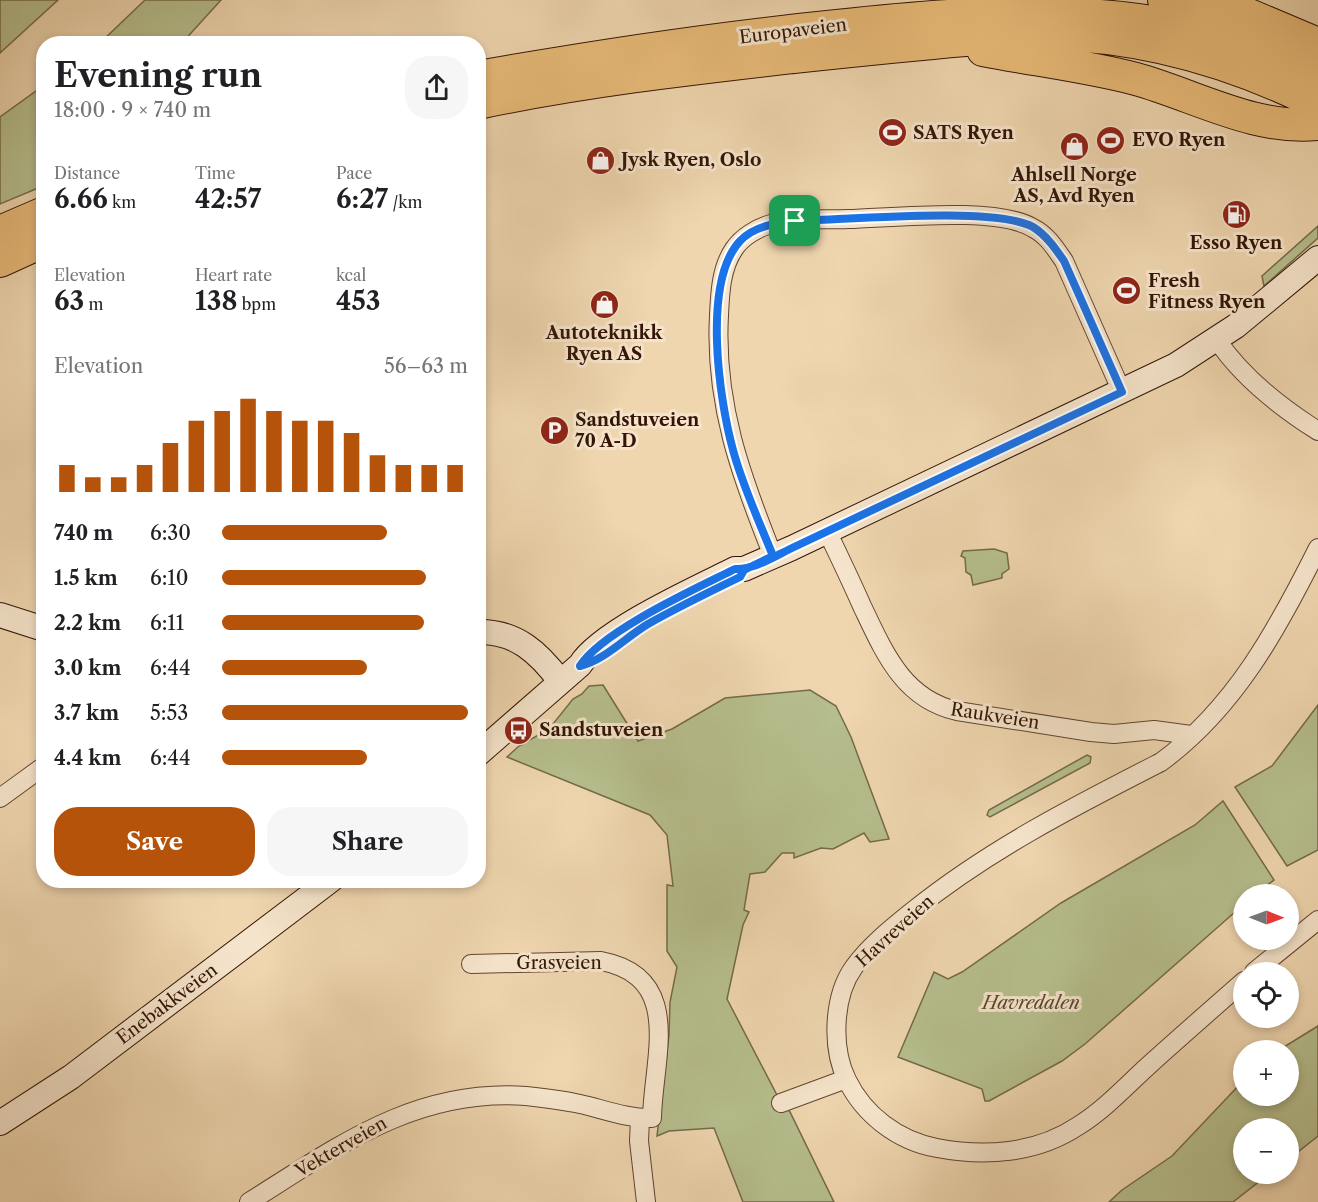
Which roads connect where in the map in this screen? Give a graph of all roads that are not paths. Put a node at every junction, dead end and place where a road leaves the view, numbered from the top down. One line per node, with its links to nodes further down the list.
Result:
1 (1036, 0): 3 (highway)
2 (1164, 0): 6 (highway)
3 (957, 14): 5 (highway, Europaveien); 6 (highway, Europaveien)
4 (940, 42): 6 (highway, Europaveien); 6 (highway); 7 (highway, Europaveien)
5 (486, 76)
6 (1315, 85)
7 (486, 102)
8 (36, 216): 9 (highway)
9 (0, 232)
10 (36, 245): 12 (highway)
11 (1318, 258): 13 (main road)
12 (0, 261)
13 (1217, 340): 14 (main road); 15 (street)
14 (1122, 392): 16 (main road); 18 (street)
15 (1318, 431)
16 (828, 531): 18 (main road); 23 (street, Raukveien)
17 (1318, 548): 23 (street, Havreveien)
18 (773, 556): 22 (main road)
19 (0, 615): 20 (main road)
20 (36, 626)
21 (486, 633): 22 (main road)
22 (560, 681): 24 (main road)
23 (1191, 735): 32 (street, Havreveien)
24 (486, 747)
25 (36, 772): 26 (street)
26 (0, 798)
27 (320, 888): 35 (main road, Enebakkveien)
28 (1318, 920): 29 (street)
29 (1266, 962)
30 (471, 964): 34 (street, Grasveien)
31 (1233, 991): 32 (street, Havreveien)
32 (846, 1079): 33 (street)
33 (781, 1102)
34 (646, 1118): 36 (street, Vekterveien); 37 (street, Grasveien)
35 (0, 1123)
36 (249, 1202)
37 (646, 1202)

